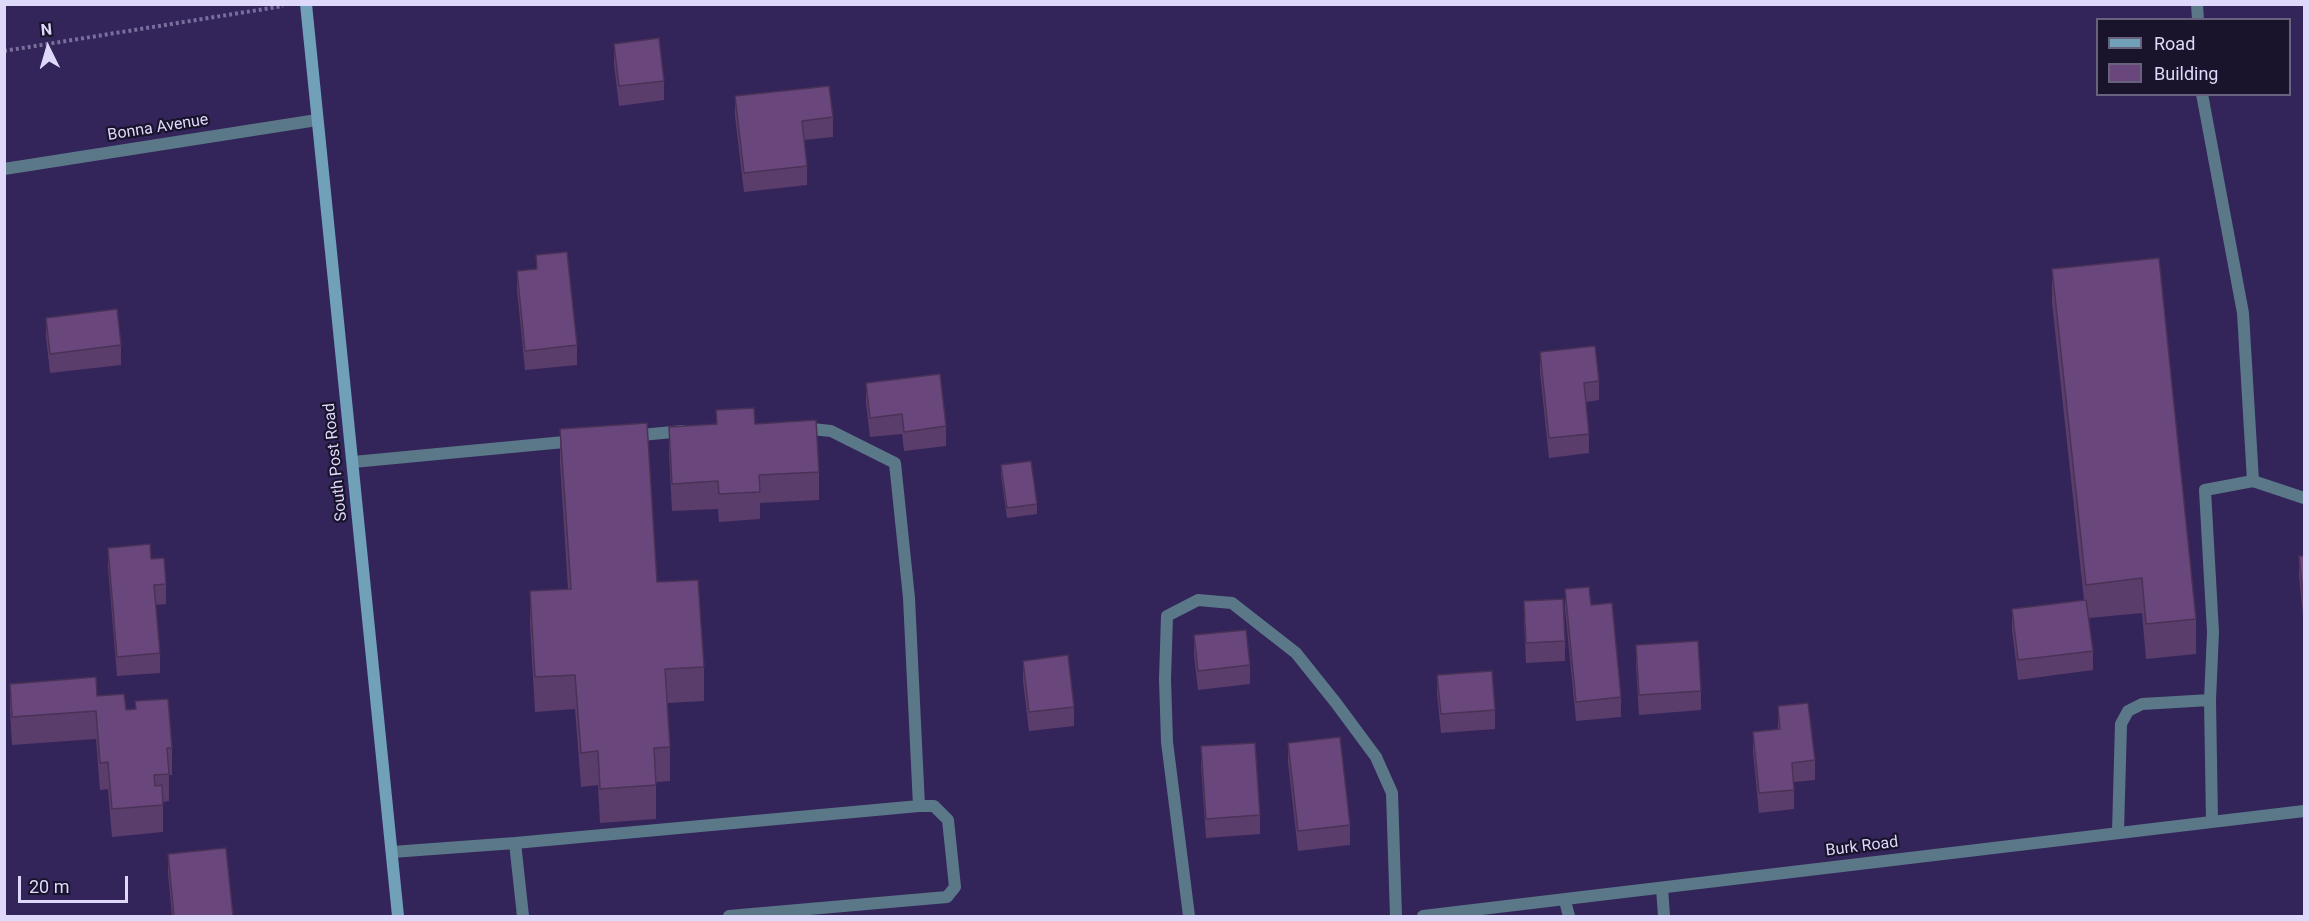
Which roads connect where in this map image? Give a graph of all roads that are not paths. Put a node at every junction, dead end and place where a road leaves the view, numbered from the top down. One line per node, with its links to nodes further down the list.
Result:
1 (306, 4): 3 (main road, South Post Road)
2 (2202, 96): 10 (street)
3 (318, 120): 4 (street, Bonna Avenue); 9 (main road, South Post Road)
4 (4, 169)
5 (786, 426): 13 (street)
6 (693, 430): 7 (street)
7 (623, 437)
8 (588, 440): 9 (street)
9 (352, 462): 18 (main road, South Post Road)
10 (2253, 482): 11 (street); 12 (street)
11 (2304, 498)
12 (2210, 700): 15 (street); 16 (street)
13 (919, 806): 17 (street); 23 (street)
14 (2304, 810): 15 (street, Burk Road)
15 (2212, 821): 16 (street, Burk Road)
16 (2118, 832): 19 (street, Burk Road)
17 (515, 843): 18 (street); 22 (street)
18 (392, 852): 21 (main road, South Post Road)
19 (1662, 888): 20 (street, Burk Road); 28 (street)
20 (1565, 901): 26 (street, Burk Road); 27 (street)
21 (398, 916)
22 (523, 916)
23 (729, 916)
24 (1189, 916): 25 (street)
25 (1396, 916)
26 (1423, 916)
27 (1569, 916)
28 (1664, 916)

